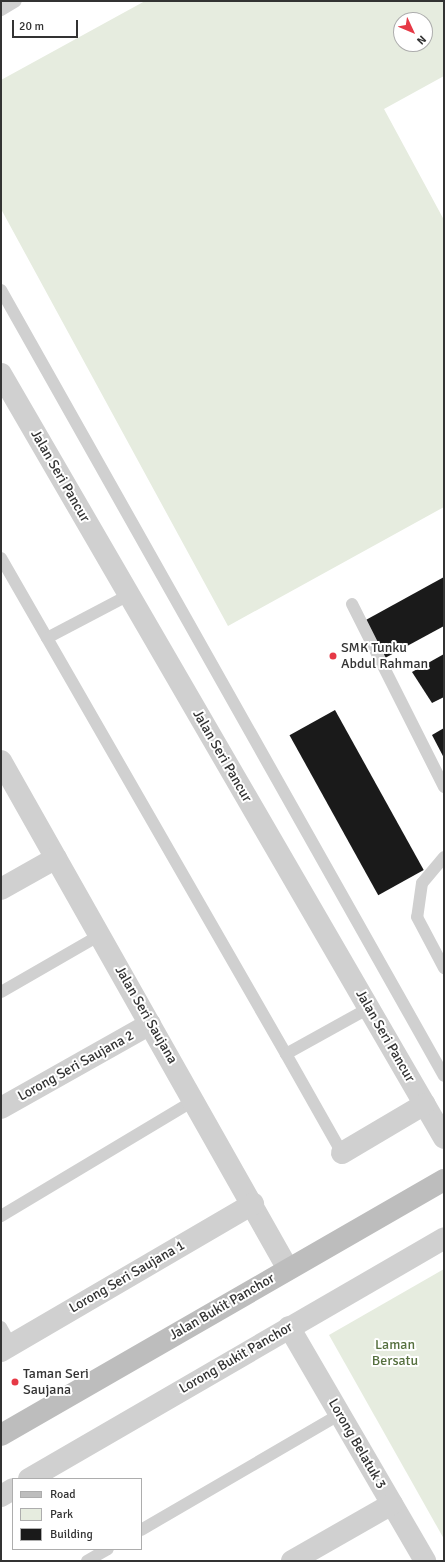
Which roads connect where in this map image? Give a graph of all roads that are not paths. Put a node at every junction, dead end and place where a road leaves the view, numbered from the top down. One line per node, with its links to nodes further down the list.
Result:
1 (16, 1): 2 (lane)
2 (1, 10)
3 (1, 290): 20 (lane)
4 (1, 374): 6 (street, Jalan Seri Pancur)
5 (1, 558): 8 (lane)
6 (129, 595): 8 (lane); 17 (street, Jalan Seri Pancur)
7 (352, 604): 10 (lane)
8 (48, 638): 19 (lane)
9 (4, 772): 12 (street, Jalan Seri Saujana)
10 (444, 787)
11 (444, 857): 15 (lane)
12 (56, 858): 13 (street); 14 (street, Jalan Seri Saujana)
13 (1, 889)
14 (100, 935): 16 (lane); 18 (street, Jalan Seri Saujana)
15 (444, 968)
16 (1, 992)
17 (369, 1008): 19 (lane); 22 (street, Jalan Seri Pancur)
18 (150, 1024): 21 (street, Jalan Seri Saujana); 23 (street, Lorong Seri Saujana 2)
19 (286, 1054): 25 (lane)
20 (444, 1076)
21 (195, 1100): 27 (street, Jalan Seri Saujana); 28 (lane)
22 (425, 1104): 24 (street, Jalan Seri Pancur); 25 (street)
23 (1, 1108)
24 (444, 1138)
25 (342, 1153)
26 (444, 1180): 30 (main road, Jalan Bukit Panchor)
27 (253, 1204): 30 (street, Jalan Seri Saujana); 32 (street, Lorong Seri Saujana 1)
28 (1, 1216)
29 (444, 1238): 31 (street, Lorong Bukit Panchor)
30 (288, 1269): 34 (main road, Jalan Bukit Panchor)
31 (289, 1328): 33 (street, Lorong Belatuk 3); 35 (street, Lorong Bukit Panchor)
32 (4, 1341)
33 (340, 1414): 38 (street, Lorong Belatuk 3); 39 (lane)
34 (1, 1435)
35 (31, 1478)
36 (12, 1489): 37 (street)
37 (1, 1496)
38 (392, 1504): 41 (street); 43 (street, Lorong Belatuk 3)
39 (142, 1529)
40 (106, 1550): 42 (lane)
41 (297, 1560)
42 (87, 1561)
43 (425, 1561)

